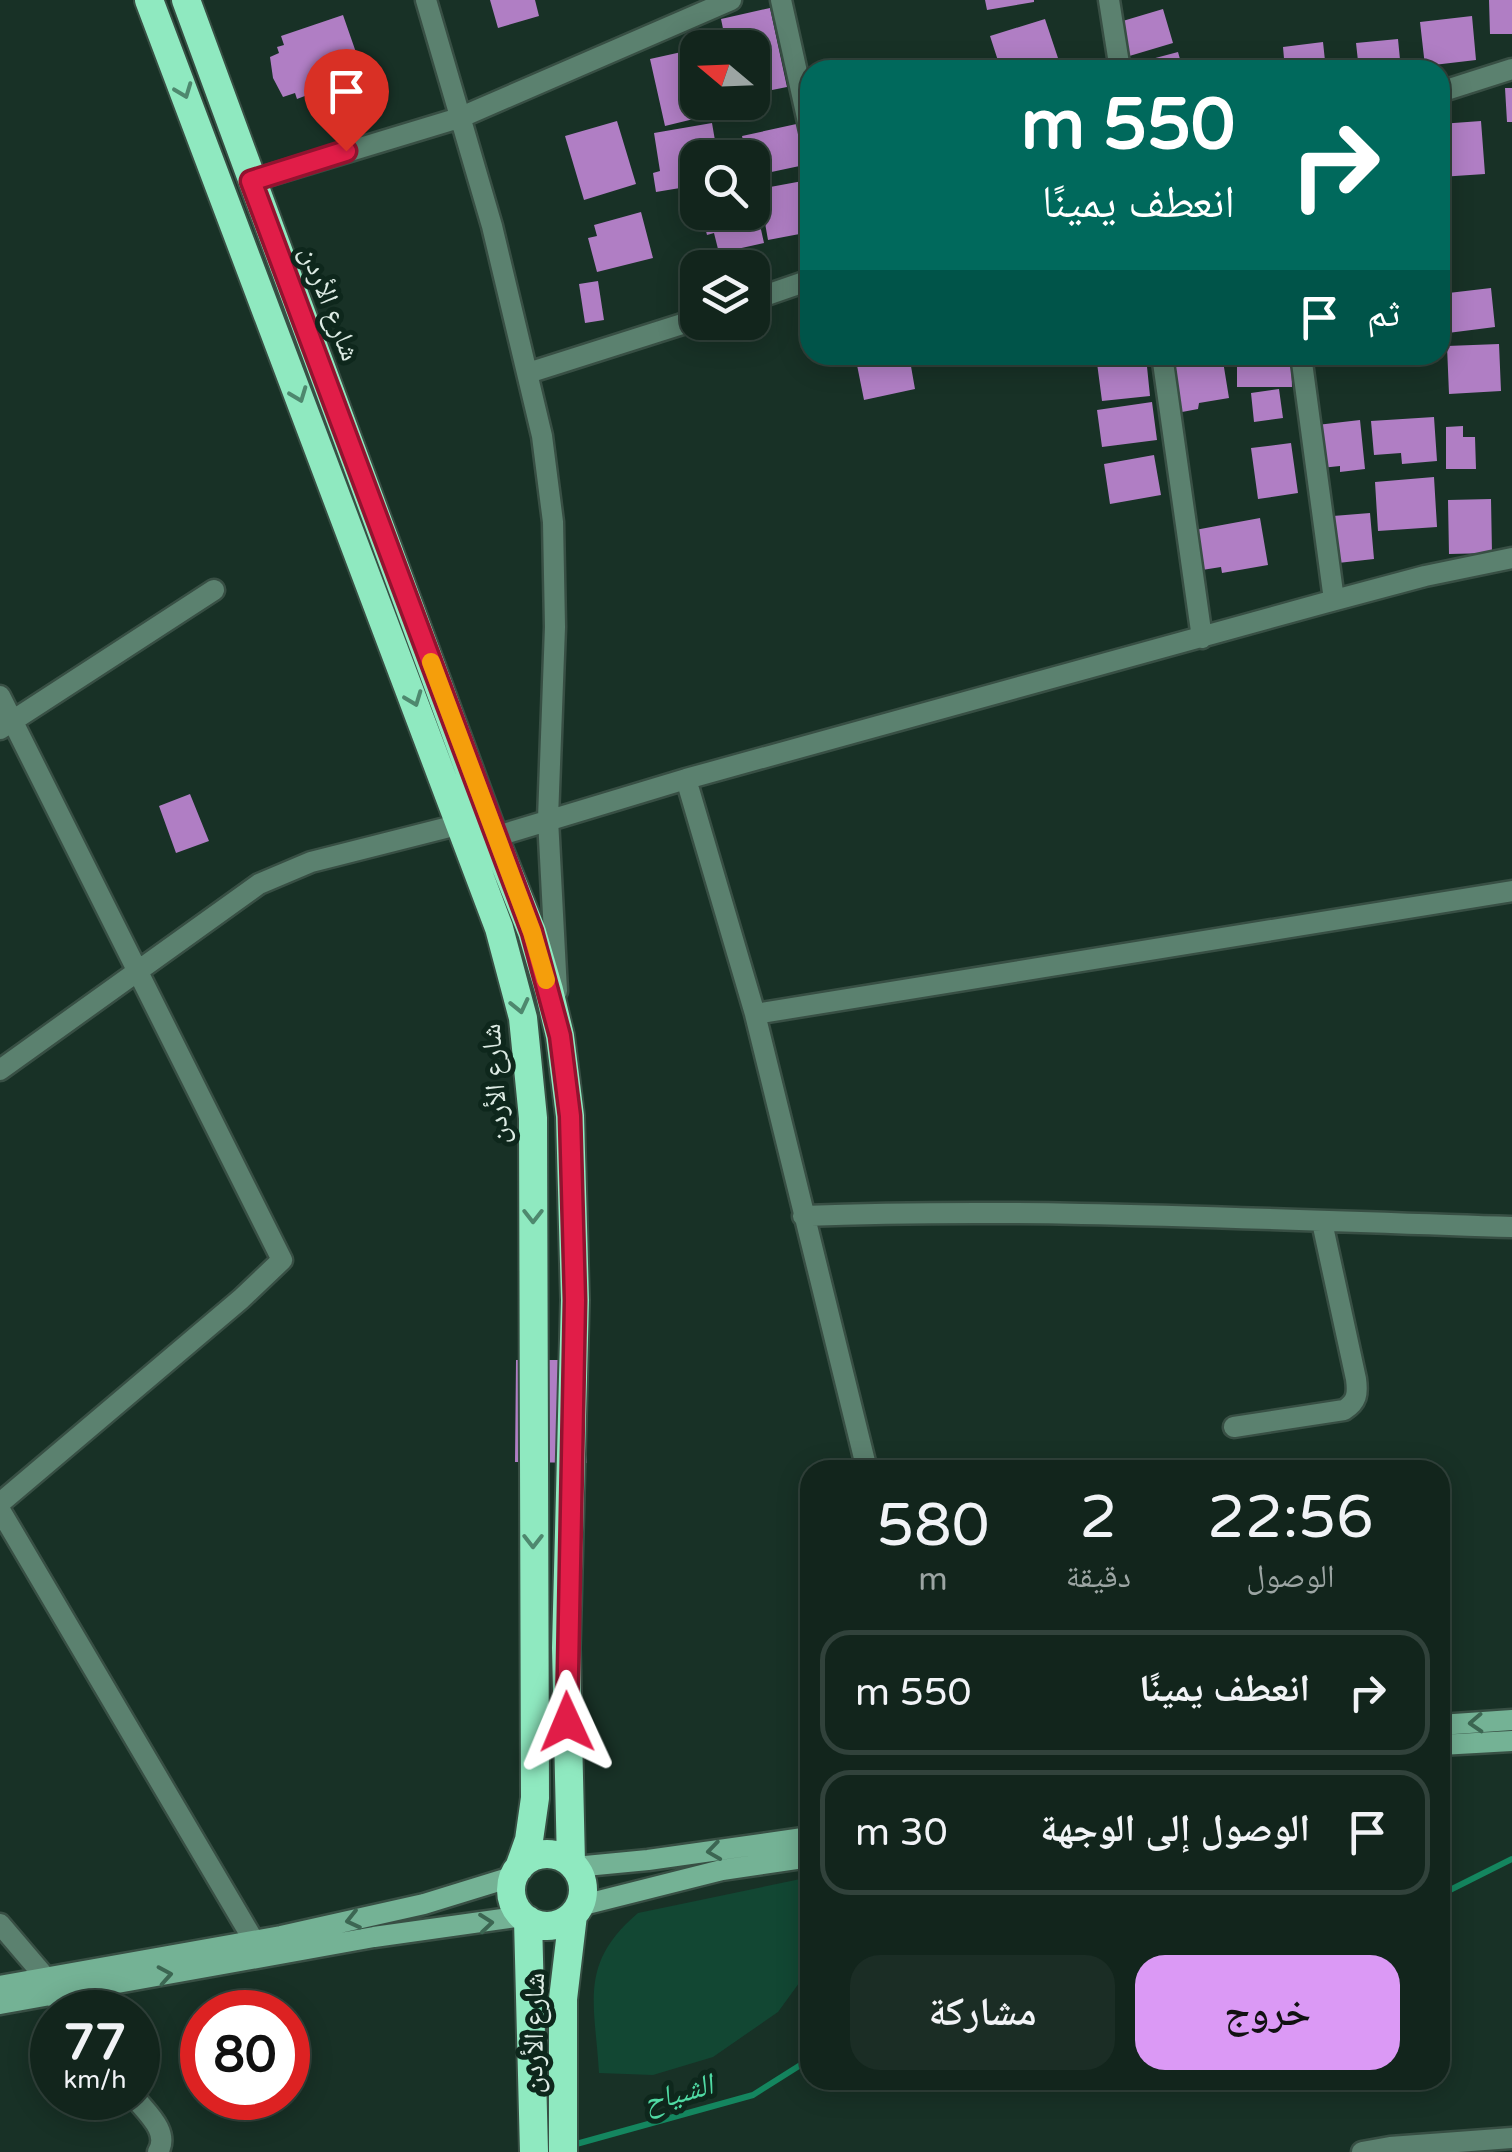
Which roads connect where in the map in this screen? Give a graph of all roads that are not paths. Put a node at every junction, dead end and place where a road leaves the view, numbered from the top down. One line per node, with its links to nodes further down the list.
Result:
1 (149, 0): 27 (highway, شارع الأردن, one-way to 27)
2 (186, 0): 12 (highway, شارع الأردن)
3 (426, 0): 11 (street)
4 (731, 0): 11 (street)
5 (781, 0): 9 (street)
6 (1109, 0): 7 (street)
7 (1118, 60)
8 (1512, 69): 10 (street)
9 (800, 86)
10 (1450, 89)
11 (459, 118): 12 (street); 18 (street)
12 (251, 181): 28 (highway, شارع الأردن)
13 (800, 283): 14 (street)
14 (770, 294)
15 (680, 326): 18 (street)
16 (1163, 365): 22 (street)
17 (1302, 365): 21 (street)
18 (528, 373): 26 (street)
19 (1512, 558): 21 (street)
20 (214, 590): 24 (street)
21 (1334, 600): 22 (street)
22 (1202, 638): 25 (street)
23 (0, 696): 24 (street)
24 (6, 725): 30 (street)
25 (686, 779): 26 (street); 31 (street)
26 (548, 818): 28 (street); 32 (street)
27 (461, 824): 30 (street); 35 (highway, شارع الأردن, one-way to 35)
28 (494, 837): 32 (highway, شارع الأردن)
29 (1512, 891): 31 (street)
30 (138, 973): 33 (street); 41 (street)
31 (755, 1014): 36 (street)
32 (560, 1036): 34 (highway, شارع الأردن)
33 (0, 1070)
34 (570, 1116): 35 (highway); 48 (highway, شارع الأردن)
35 (533, 1118): 49 (highway, شارع الأردن, one-way to 49)
36 (803, 1216): 37 (street); 40 (street)
37 (1322, 1222): 38 (street); 39 (street)
38 (1512, 1227)
39 (1234, 1427)
40 (864, 1460)
41 (0, 1506): 53 (street)
42 (1512, 1720): 43 (main road, one-way to 43)
43 (1450, 1724)
44 (1512, 1741): 45 (main road)
45 (1450, 1744)
46 (800, 1838): 48 (main road, one-way to 48)
47 (800, 1858): 50 (main road)
48 (573, 1865): 49 (highway); 50 (highway)
49 (517, 1872): 51 (highway); 53 (main road, one-way to 53)
50 (576, 1910): 51 (highway); 62 (highway, شارع الأردن)
51 (526, 1918): 55 (main road, one-way to 51); 61 (highway, شارع الأردن)
52 (0, 1924): 55 (street)
53 (254, 1941): 55 (main road)
54 (0, 1986): 55 (main road)
55 (49, 1986): 56 (street); 57 (main road)
56 (52, 1990)
57 (0, 2004)
58 (152, 2120): 60 (street)
59 (1512, 2138): 63 (street)
60 (158, 2152)
61 (534, 2152)
62 (563, 2152)
63 (1362, 2152)

